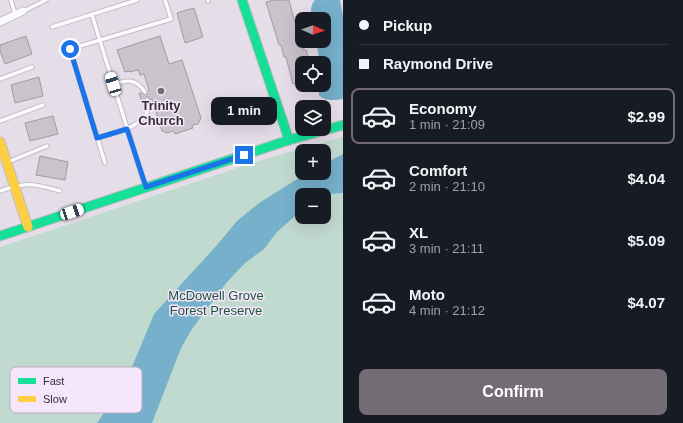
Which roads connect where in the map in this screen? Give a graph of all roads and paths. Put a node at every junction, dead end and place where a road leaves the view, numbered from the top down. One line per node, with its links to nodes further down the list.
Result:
1 (11, 0): 7 (lane)
2 (46, 0): 6 (lane)
3 (137, 0): 8 (lane)
4 (165, 0): 11 (lane)
5 (242, 0): 22 (street)
6 (23, 11): 7 (street)
7 (16, 15): 9 (street)
8 (92, 15): 10 (lane); 11 (lane)
9 (0, 22)
10 (52, 27)
11 (100, 41): 14 (lane); 21 (lane)
12 (32, 67): 13 (lane)
13 (0, 79)
14 (113, 84): 15 (lane); 20 (lane)
15 (145, 92)
16 (148, 100): 20 (lane)
17 (43, 105): 18 (lane)
18 (0, 121)
19 (343, 125): 22 (street)
20 (127, 129): 21 (lane); 28 (lane)
21 (97, 138): 25 (lane)
22 (289, 140): 28 (street)
23 (0, 143): 26 (street)
24 (47, 146): 26 (lane)
25 (105, 164)
26 (5, 165): 27 (street)
27 (14, 186): 29 (lane); 30 (lane); 31 (street)
28 (146, 187): 31 (street)
29 (0, 191)
30 (60, 191)
31 (28, 227): 32 (street)
32 (0, 236)

